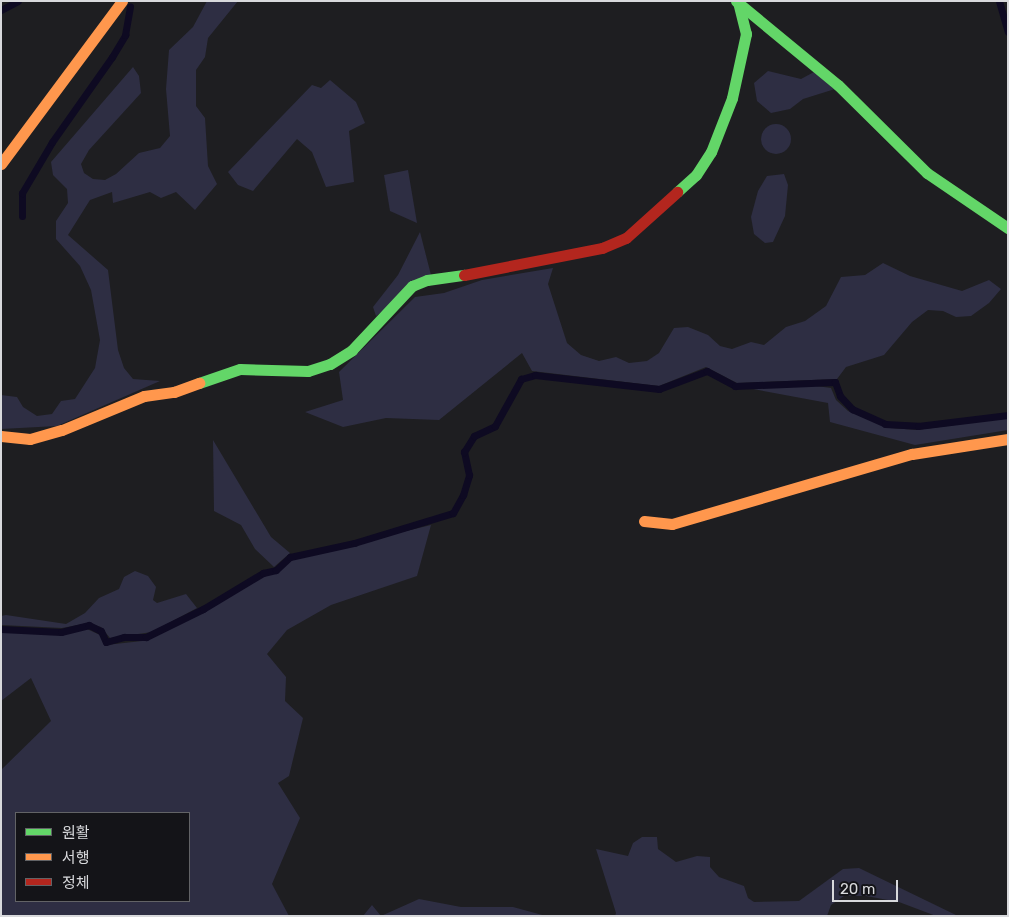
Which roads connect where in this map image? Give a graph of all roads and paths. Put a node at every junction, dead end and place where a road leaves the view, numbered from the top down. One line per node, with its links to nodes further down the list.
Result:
1 (122, 1): 3 (street)
2 (737, 2): 4 (street); 5 (street)
3 (1, 164)
4 (1008, 228)
5 (1, 436)
6 (1008, 439): 7 (street)
7 (644, 521)

